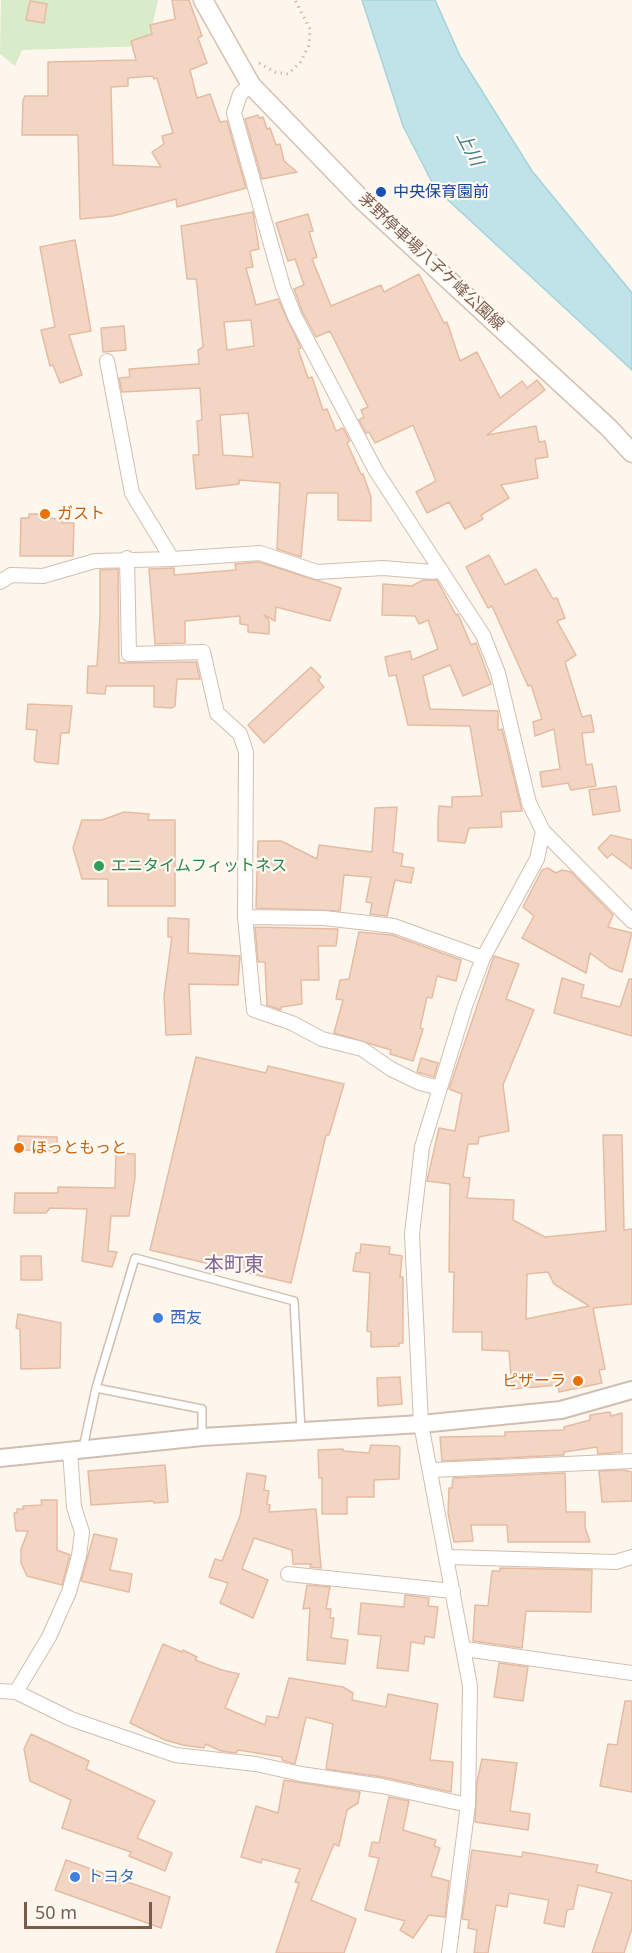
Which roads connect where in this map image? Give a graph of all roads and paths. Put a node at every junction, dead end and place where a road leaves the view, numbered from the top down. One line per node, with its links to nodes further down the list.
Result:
1 (203, 0): 4 (main road, 茅野停車場八子ケ峰公園線)
2 (295, 0): 3 (path)
3 (258, 62)
4 (251, 85): 6 (main road, 茅野停車場八子ケ峰公園線); 9 (street)
5 (107, 361): 8 (street)
6 (632, 453)
7 (127, 558): 8 (street); 10 (street); 12 (street)
8 (172, 559): 9 (street)
9 (441, 570): 11 (street)
10 (0, 582)
11 (543, 831): 13 (street); 14 (street)
12 (245, 917): 14 (street); 15 (street)
13 (632, 921)
14 (483, 958): 15 (street)
15 (440, 1088): 18 (street)
16 (96, 1388): 19 (lane); 20 (lane); 21 (lane)
17 (632, 1390): 18 (street)
18 (421, 1424): 19 (street); 24 (street)
19 (301, 1431): 20 (street)
20 (202, 1437): 21 (street)
21 (76, 1450): 22 (street); 32 (street)
22 (0, 1458)
23 (632, 1461): 24 (street)
24 (432, 1470): 25 (street)
25 (448, 1557): 26 (street); 28 (street)
26 (632, 1557)
27 (288, 1574): 28 (street)
28 (453, 1591): 29 (street)
29 (465, 1649): 30 (street); 33 (street)
30 (632, 1673)
31 (0, 1691): 32 (street)
32 (16, 1692): 33 (street)
33 (468, 1805): 34 (street)
34 (449, 1953)

